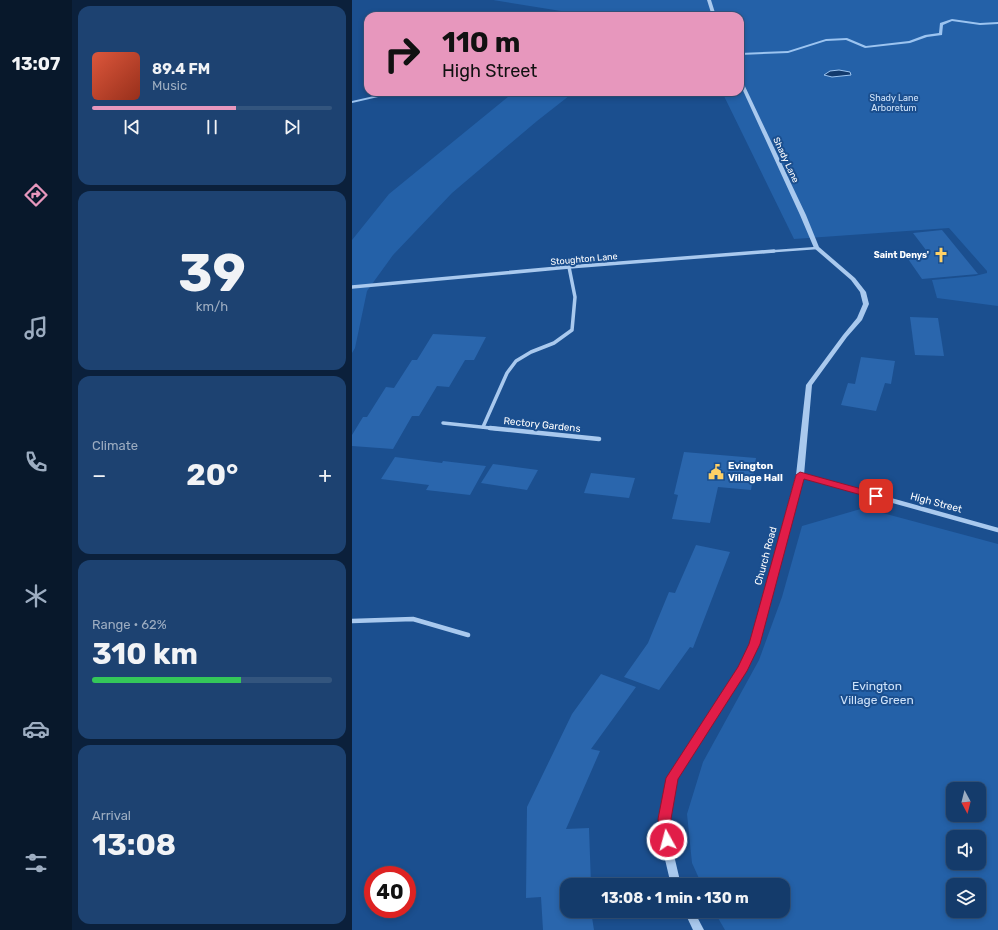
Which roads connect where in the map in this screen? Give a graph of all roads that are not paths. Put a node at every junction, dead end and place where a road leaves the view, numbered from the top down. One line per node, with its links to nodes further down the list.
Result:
1 (709, 0): 2 (street)
2 (713, 12)
3 (744, 89): 4 (street, Shady Lane)
4 (817, 248): 5 (street, Stoughton Lane); 10 (street, Church Road)
5 (569, 267): 6 (street, Stoughton Lane); 8 (street, Rectory Gardens)
6 (352, 287)
7 (443, 424): 8 (street, Rectory Gardens)
8 (483, 427): 9 (street, Rectory Gardens)
9 (599, 439)
10 (800, 475): 11 (street, High Street); 14 (street, Church Road)
11 (998, 530)
12 (352, 621): 13 (street)
13 (468, 635)
14 (674, 878)
15 (693, 918): 16 (street)
16 (699, 930)

